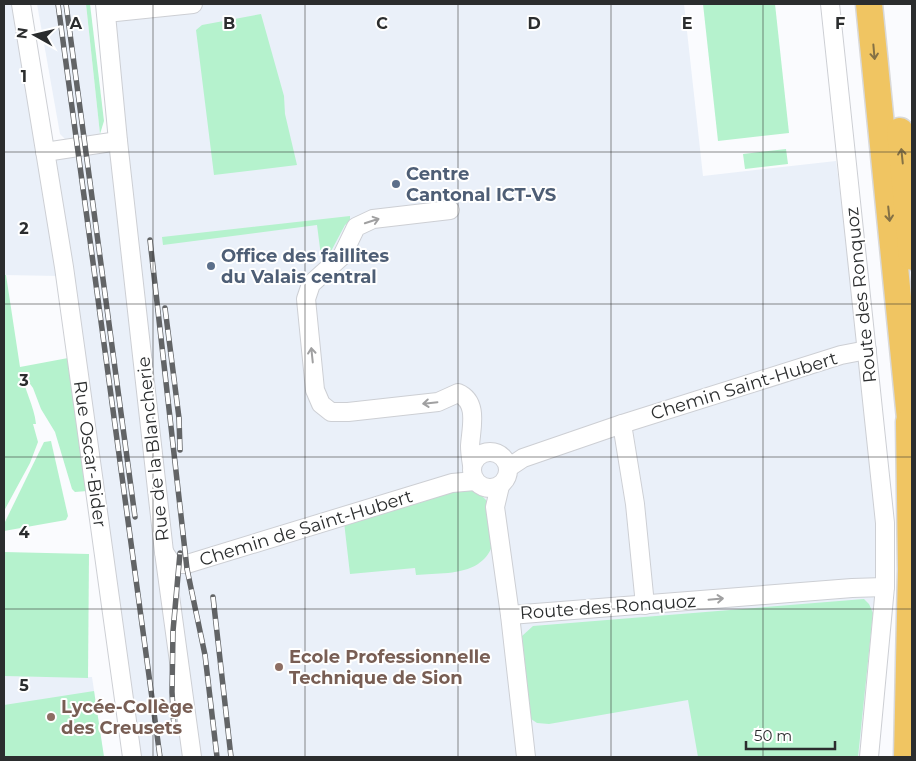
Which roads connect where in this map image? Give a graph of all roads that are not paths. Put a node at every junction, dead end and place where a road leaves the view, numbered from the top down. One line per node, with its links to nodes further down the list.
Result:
1 (21, 4): 8 (street, Rue Oscar-Bider)
2 (193, 4): 6 (street)
3 (830, 4): 11 (street, Route des Ronquoz)
4 (869, 4): 12 (highway, one-way to 12)
5 (887, 4): 10 (highway, one-way to 5)
6 (105, 8): 7 (street, Rue de la Blancherie)
7 (118, 141): 8 (street); 17 (street, Rue de la Blancherie)
8 (45, 152): 21 (street, Rue Oscar-Bider)
9 (450, 210): 16 (street, one-way to 9)
10 (912, 257)
11 (867, 350): 13 (street, Chemin Saint-Hubert); 18 (street, Route des Ronquoz)
12 (908, 404): 14 (highway); 25 (highway)
13 (622, 424): 15 (street, Chemin Saint-Hubert); 19 (street)
14 (912, 439)
15 (506, 463): 16 (street); 16 (street)
16 (481, 474): 17 (street, Chemin de Saint-Hubert); 20 (street)
17 (164, 552): 22 (street, Rue de la Blancherie)
18 (885, 587): 19 (street, Route des Ronquoz, one-way to 18); 24 (street, Route des Ronquoz)
19 (645, 605): 20 (street, Route des Ronquoz)
20 (510, 615): 23 (street)
21 (132, 757)
22 (192, 757)
23 (526, 757)
24 (869, 757)
25 (907, 757)

